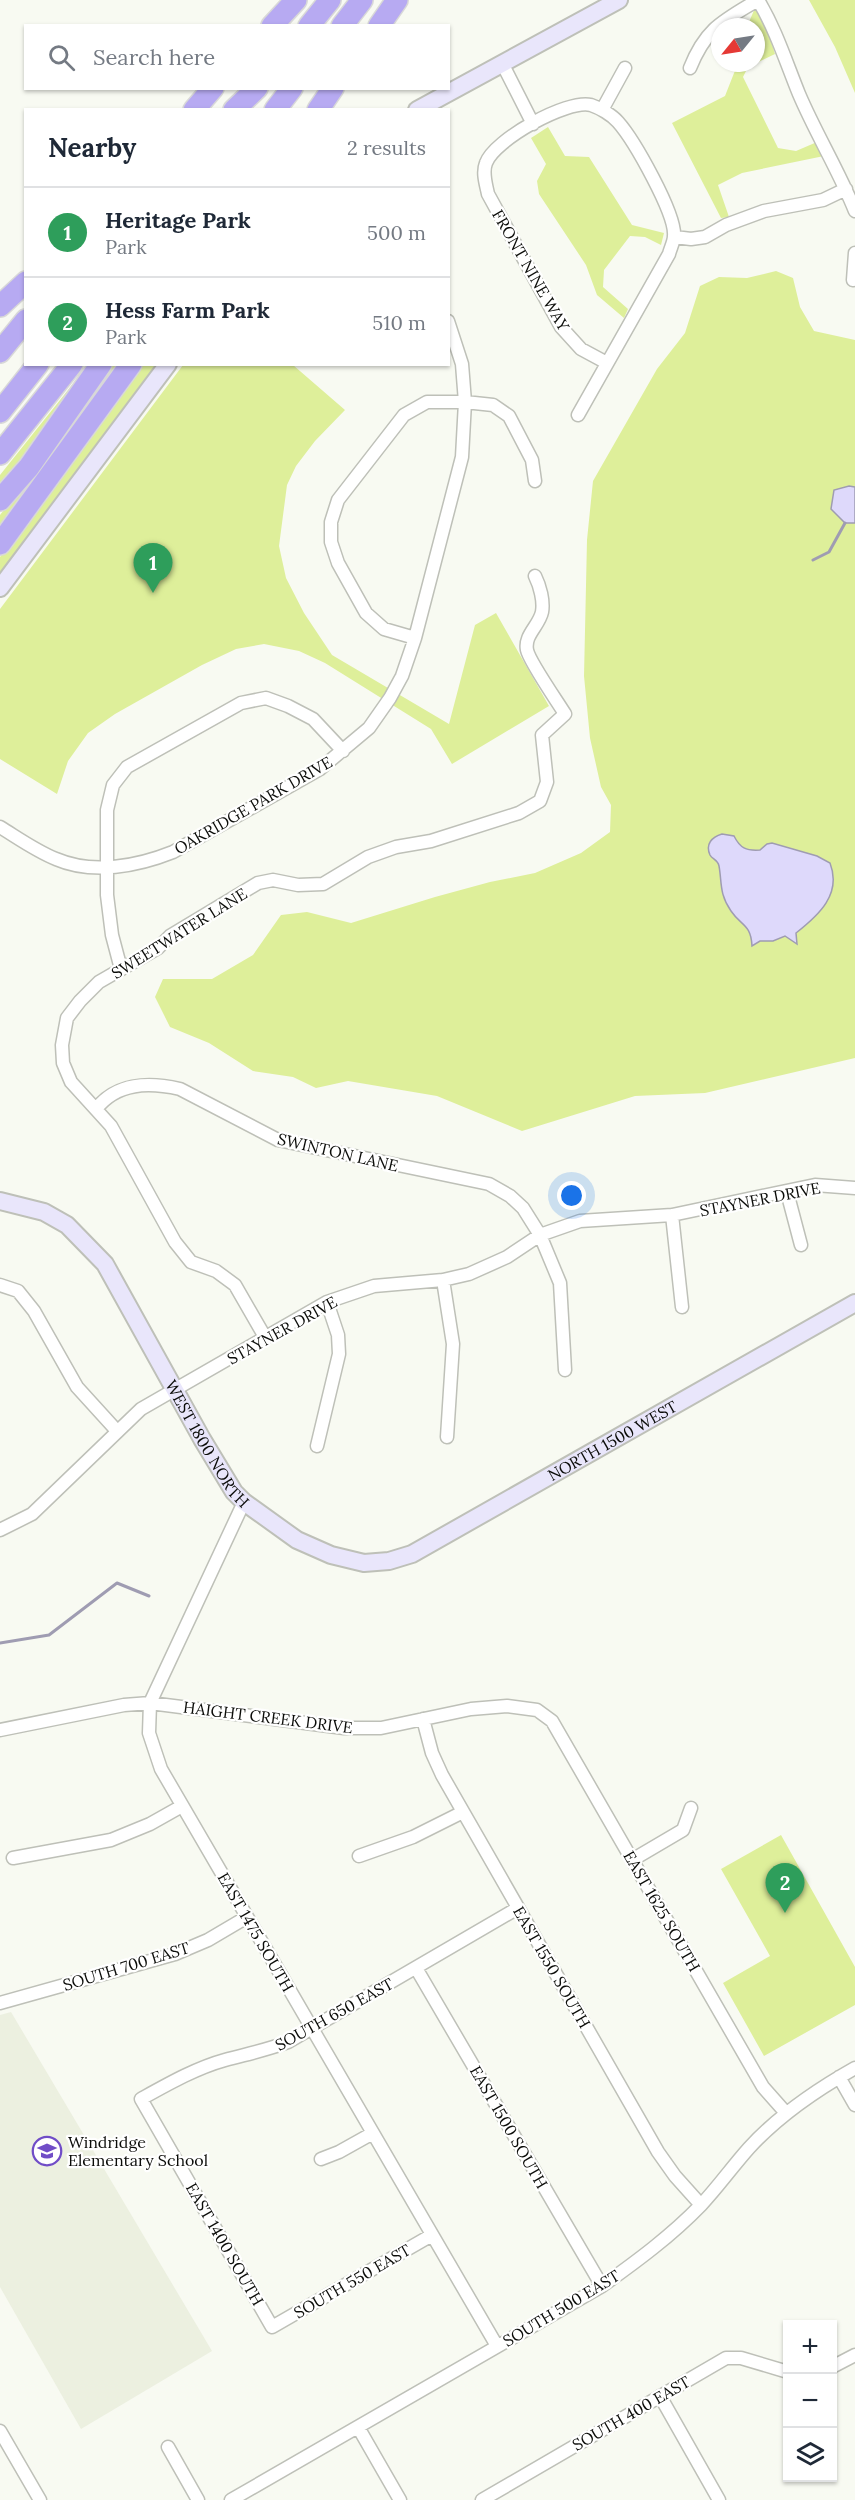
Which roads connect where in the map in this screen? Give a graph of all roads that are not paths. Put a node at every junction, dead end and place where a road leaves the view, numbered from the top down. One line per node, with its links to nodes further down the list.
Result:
1 (296, 0): 7 (highway)
2 (330, 0): 8 (highway)
3 (362, 0): 9 (highway)
4 (397, 0): 10 (highway)
5 (619, 0): 11 (street)
6 (758, 0): 12 (street); 27 (street)
7 (274, 24)
8 (311, 24)
9 (344, 24)
10 (380, 24)
11 (502, 63): 24 (street); 26 (street)
12 (690, 68)
13 (625, 69): 25 (street)
14 (211, 90): 19 (highway)
15 (256, 90): 20 (highway)
16 (257, 90): 21 (highway)
17 (290, 90): 22 (highway)
18 (332, 90): 23 (highway)
19 (196, 108)
20 (236, 108)
21 (243, 108)
22 (277, 108)
23 (319, 108)
24 (421, 108)
25 (602, 110): 26 (street, FRONT NINE WAY); 29 (street)
26 (533, 124): 38 (street, FRONT NINE WAY)
27 (846, 189): 28 (street); 29 (street)
28 (855, 212)
29 (675, 237): 38 (street)
30 (855, 253): 31 (street)
31 (853, 280)
32 (24, 284): 33 (highway)
33 (0, 306)
34 (24, 322): 37 (highway)
35 (450, 327): 45 (street, OAKRIDGE PARK DRIVE)
36 (24, 338): 39 (highway)
37 (0, 352)
38 (607, 363): 47 (street)
39 (0, 364)
40 (36, 366): 46 (highway)
41 (70, 366): 48 (highway)
42 (100, 366): 50 (highway)
43 (130, 366): 51 (highway)
44 (166, 366): 53 (street)
45 (465, 402): 49 (street); 54 (street, OAKRIDGE PARK DRIVE); 54 (street)
46 (0, 412)
47 (578, 415)
48 (0, 454)
49 (535, 481)
50 (0, 500)
51 (0, 544)
52 (536, 576): 58 (street, SWEETWATER LANE)
53 (0, 588)
54 (414, 638): 55 (street, OAKRIDGE PARK DRIVE)
55 (343, 751): 57 (street, OAKRIDGE PARK DRIVE); 57 (street)
56 (0, 827): 57 (street, OAKRIDGE PARK DRIVE)
57 (108, 867): 58 (street)
58 (121, 969): 59 (street, SWEETWATER LANE)
59 (96, 1109): 64 (street, SWINTON LANE); 71 (street, SWEETWATER LANE)
60 (855, 1188): 61 (street, STAYNER DRIVE)
61 (787, 1192): 63 (street, STAYNER DRIVE); 65 (street)
62 (0, 1201): 73 (street, WEST 1800 NORTH)
63 (672, 1215): 64 (street, STAYNER DRIVE); 70 (street)
64 (540, 1235): 66 (street, STAYNER DRIVE); 72 (street, SWINTON LANE)
65 (801, 1245)
66 (443, 1280): 68 (street, STAYNER DRIVE); 75 (street)
67 (0, 1285): 74 (street)
68 (327, 1302): 71 (street, STAYNER DRIVE); 76 (street)
69 (855, 1303): 79 (street, NORTH 1500 WEST)
70 (682, 1307)
71 (265, 1338): 73 (street, STAYNER DRIVE)
72 (565, 1370)
73 (176, 1391): 74 (street, STAYNER DRIVE); 77 (street, WEST 1800 NORTH)
74 (117, 1431): 78 (street, STAYNER DRIVE)
75 (447, 1437)
76 (317, 1446)
77 (244, 1502): 79 (street, WEST 1800 NORTH); 80 (street, EAST 1475 SOUTH)
78 (0, 1530)
79 (364, 1563)
80 (150, 1703): 82 (street, HAIGHT CREEK DRIVE); 83 (street, HAIGHT CREEK DRIVE); 84 (street, EAST 1475 SOUTH)
81 (537, 1710): 82 (street, HAIGHT CREEK DRIVE); 89 (street, EAST 1625 SOUTH)
82 (423, 1719): 86 (street, EAST 1550 SOUTH)
83 (0, 1730)
84 (182, 1806): 88 (street); 91 (street, EAST 1475 SOUTH)
85 (691, 1808): 89 (street)
86 (463, 1812): 87 (street); 90 (street, EAST 1550 SOUTH)
87 (359, 1856)
88 (13, 1858)
89 (632, 1860): 99 (street, EAST 1625 SOUTH)
90 (518, 1908): 92 (street, SOUTH 650 EAST); 102 (street, EAST 1550 SOUTH)
91 (247, 1917): 93 (street, SOUTH 700 EAST); 94 (street, EAST 1475 SOUTH)
92 (416, 1968): 94 (street, SOUTH 650 EAST); 104 (street, EAST 1500 SOUTH)
93 (0, 2003)
94 (312, 2029): 97 (street, SOUTH 650 EAST); 100 (street, EAST 1475 SOUTH)
95 (855, 2068): 96 (street, SOUTH 500 EAST)
96 (839, 2077): 98 (street); 99 (street, SOUTH 500 EAST)
97 (141, 2099): 105 (street, EAST 1400 SOUTH)
98 (855, 2105)
99 (786, 2113): 102 (street, SOUTH 500 EAST)
100 (373, 2133): 101 (street); 103 (street, EAST 1475 SOUTH)
101 (321, 2159)
102 (701, 2205): 104 (street, SOUTH 500 EAST)
103 (432, 2235): 105 (street, SOUTH 550 EAST); 106 (street, EAST 1475 SOUTH)
104 (602, 2286): 106 (street, SOUTH 500 EAST)
105 (272, 2327)
106 (497, 2346): 111 (street, SOUTH 500 EAST)
107 (855, 2355): 108 (street)
108 (837, 2364)
109 (783, 2371): 110 (street, SOUTH 400 EAST)
110 (660, 2396): 118 (street, SOUTH 400 EAST); 119 (street)
111 (357, 2427): 116 (street, SOUTH 500 EAST); 117 (street)
112 (0, 2431): 114 (street)
113 (168, 2447): 115 (street)
114 (40, 2500)
115 (198, 2500)
116 (231, 2500)
117 (400, 2500)
118 (482, 2500)
119 (719, 2500)

